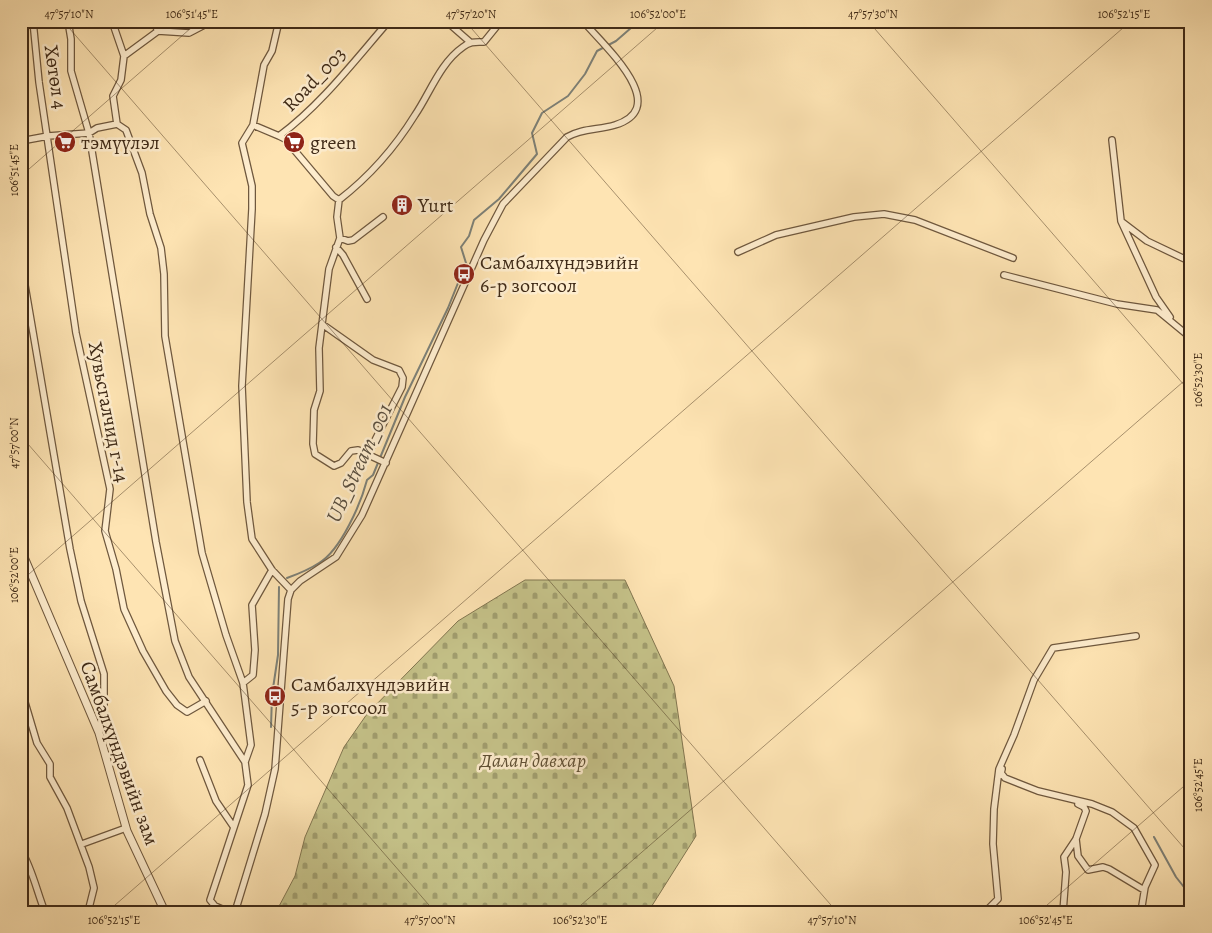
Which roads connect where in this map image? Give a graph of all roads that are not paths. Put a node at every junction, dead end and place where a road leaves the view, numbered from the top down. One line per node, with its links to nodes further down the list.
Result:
1 (33, 21): 17 (street, Хөтөл 4)
2 (68, 21): 16 (street)
3 (112, 21): 13 (street)
4 (153, 21): 11 (street)
5 (212, 21): 11 (street)
6 (279, 21): 15 (street)
7 (389, 21): 18 (street, Road_003)
8 (446, 21): 12 (street)
9 (500, 21): 12 (street)
10 (583, 21): 37 (street)
11 (158, 31): 13 (street)
12 (470, 42): 21 (street)
13 (124, 56): 14 (street)
14 (117, 124): 16 (street); 42 (street)
15 (253, 125): 18 (street, Road_003); 39 (street)
16 (89, 133): 17 (street); 44 (street)
17 (48, 136): 20 (street); 44 (street, Хувьсгалчид г-14)
18 (279, 136): 21 (street)
19 (1112, 140): 23 (street)
20 (21, 141)
21 (339, 200): 24 (street)
22 (383, 217): 24 (street)
23 (1120, 221): 29 (street); 33 (street)
24 (340, 238): 25 (street)
25 (336, 247): 32 (street); 34 (street)
26 (1191, 249): 29 (street)
27 (738, 252): 28 (street)
28 (1013, 258)
29 (1189, 261)
30 (21, 262): 45 (street)
31 (1004, 276): 33 (street)
32 (368, 299)
33 (1174, 323): 35 (street)
34 (322, 324): 36 (street); 36 (street)
35 (1191, 338)
36 (368, 454): 37 (street)
37 (381, 461): 40 (street)
38 (21, 550): 45 (street, Самбалхүндэвийн зам)
39 (272, 570): 40 (street); 42 (street)
40 (291, 590): 60 (street)
41 (1136, 636): 47 (street)
42 (244, 683): 48 (street)
43 (21, 689): 53 (street)
44 (206, 701): 48 (street)
45 (99, 733): 51 (street, Самбалхүндэвийн зам)
46 (200, 760): 50 (street)
47 (1003, 761): 49 (street); 61 (street)
48 (245, 762): 50 (street)
49 (1054, 796): 52 (street); 55 (street)
50 (233, 826): 59 (street)
51 (126, 828): 53 (street); 58 (street, Самбалхүндэвийн зам)
52 (1076, 839): 55 (street); 62 (street)
53 (82, 844): 57 (street)
54 (21, 850): 56 (street)
55 (1144, 890): 63 (street)
56 (45, 912)
57 (88, 912)
58 (165, 912)
59 (229, 912)
60 (235, 912)
61 (985, 912)
62 (1063, 912)
63 (1141, 912)

